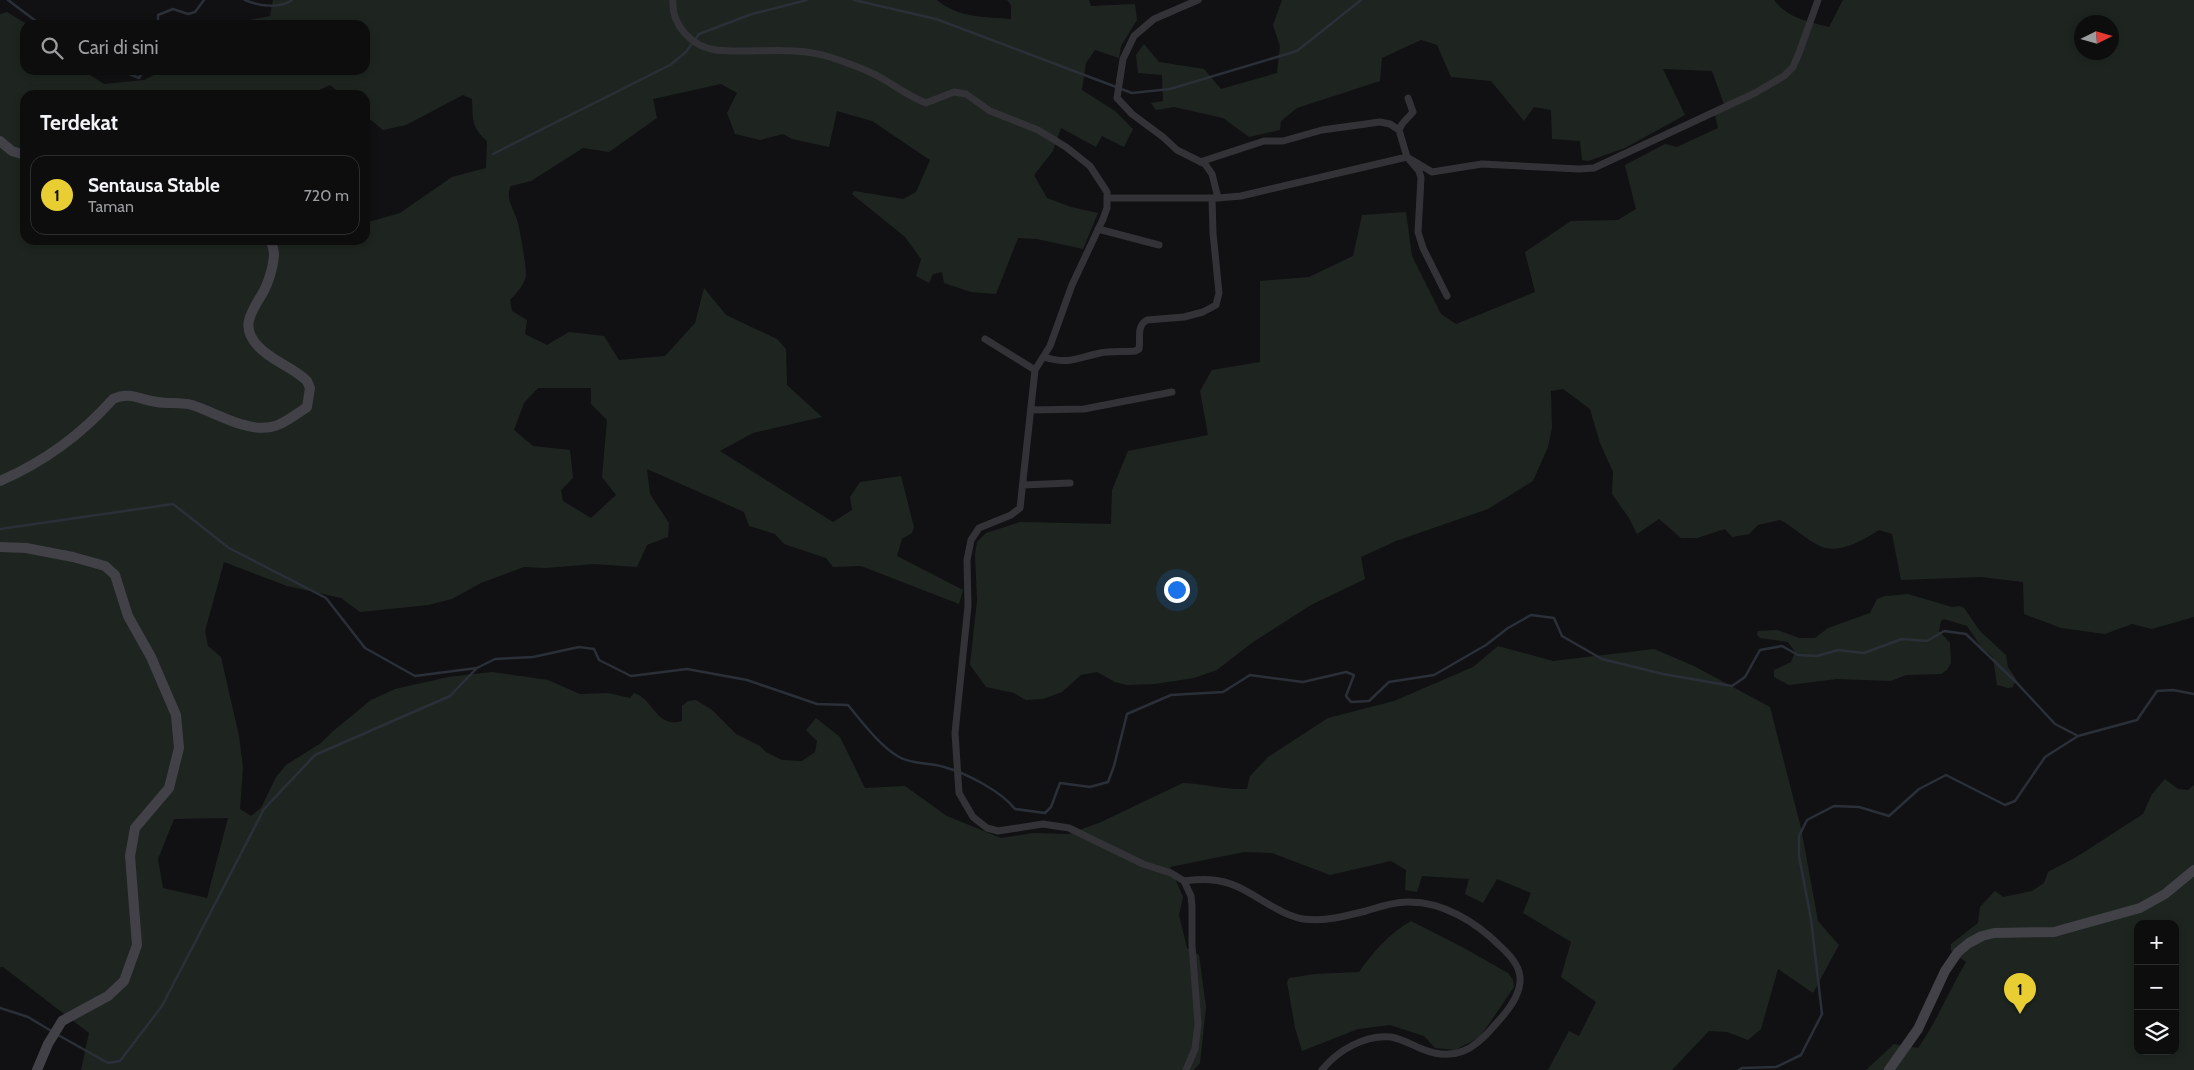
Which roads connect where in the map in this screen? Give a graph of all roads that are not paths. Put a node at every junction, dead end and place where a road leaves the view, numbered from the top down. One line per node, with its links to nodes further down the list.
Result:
1 (673, 0): 10 (street)
2 (1198, 0): 9 (street)
3 (1818, 0): 8 (street)
4 (1408, 98): 5 (street)
5 (1399, 130): 8 (street); 9 (street)
6 (0, 141): 7 (street)
7 (20, 153)
8 (1407, 157): 11 (street); 15 (street)
9 (1200, 162): 11 (street)
10 (1108, 198): 11 (street); 12 (street)
11 (1215, 198): 17 (street)
12 (1098, 229): 14 (street); 17 (street)
13 (272, 245): 21 (street)
14 (1159, 245)
15 (1447, 296)
16 (985, 339): 18 (street)
17 (1044, 357): 18 (street)
18 (1035, 370): 20 (street)
19 (1172, 392): 20 (street)
20 (1031, 410): 23 (street)
21 (0, 481)
22 (1070, 483): 23 (street)
23 (1023, 485): 26 (street)
24 (0, 547): 27 (street)
25 (2194, 870): 30 (street)
26 (1184, 881): 28 (street); 29 (street)
27 (37, 1070)
28 (1186, 1070)
29 (1322, 1070)
30 (1889, 1070)

